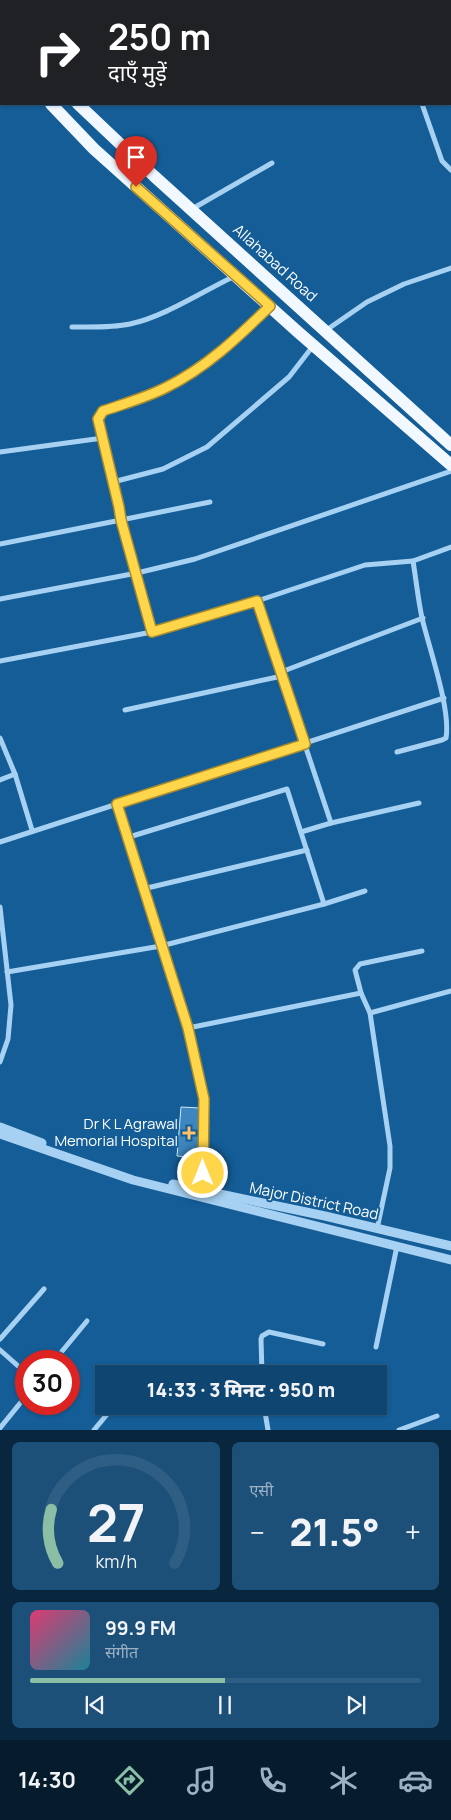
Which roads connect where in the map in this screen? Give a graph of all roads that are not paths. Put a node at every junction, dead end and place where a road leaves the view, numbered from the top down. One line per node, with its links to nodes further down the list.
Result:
1 (52, 105): 8 (main road)
2 (79, 105): 6 (main road, Allahabad Road)
3 (422, 105): 5 (street)
4 (272, 163): 6 (street)
5 (451, 170)
6 (191, 209): 11 (main road, Allahabad Road)
7 (451, 268): 11 (street)
8 (235, 275): 9 (main road); 10 (street)
9 (270, 306): 12 (main road); 13 (street)
10 (72, 327)
11 (325, 331): 14 (main road, Allahabad Road)
12 (314, 345): 16 (main road); 18 (street)
13 (102, 438): 15 (street); 18 (street)
14 (451, 445)
15 (0, 452)
16 (451, 464)
17 (451, 470): 24 (street)
18 (113, 482): 20 (street)
19 (210, 502): 20 (street)
20 (121, 520): 21 (street); 24 (street)
21 (0, 544)
22 (451, 547): 23 (street)
23 (412, 560): 26 (street); 27 (street)
24 (137, 574): 25 (street); 28 (street)
25 (0, 599)
26 (257, 601): 28 (street); 30 (street)
27 (422, 618): 30 (street); 31 (street)
28 (152, 632): 29 (street)
29 (0, 661)
30 (282, 674): 32 (street); 34 (street)
31 (444, 698): 34 (street); 35 (street)
32 (124, 710)
33 (0, 738): 36 (street)
34 (305, 744): 39 (street); 40 (street)
35 (397, 752)
36 (15, 774): 37 (street); 41 (street)
37 (0, 780)
38 (419, 803): 40 (street)
39 (117, 804): 41 (street); 43 (street)
40 (331, 823): 42 (street)
41 (32, 830): 44 (street)
42 (301, 832): 43 (street); 45 (street)
43 (128, 837): 46 (street)
44 (0, 842)
45 (306, 850): 46 (street); 48 (street)
46 (143, 889): 51 (street)
47 (365, 891): 48 (street)
48 (324, 904): 51 (street)
49 (0, 907): 50 (street)
50 (2, 931): 53 (street)
51 (161, 946): 53 (street); 57 (street)
52 (422, 950): 55 (street)
53 (7, 972): 58 (street)
54 (451, 992): 56 (street)
55 (361, 993): 56 (street); 57 (street)
56 (370, 1013): 62 (street)
57 (188, 1028): 61 (street)
58 (0, 1062)
59 (0, 1127): 61 (street, Major District Road)
60 (0, 1134): 63 (street)
61 (203, 1192): 62 (street, Major District Road)
62 (377, 1229): 64 (street, Major District Road)
63 (397, 1246): 65 (street); 70 (street)
64 (451, 1246)
65 (451, 1260)
66 (44, 1289): 68 (street)
67 (87, 1321): 72 (street)
68 (0, 1339)
69 (323, 1344): 74 (street)
70 (376, 1347)
71 (0, 1350): 73 (street)
72 (63, 1350)
73 (15, 1363)
74 (262, 1365)
75 (15, 1410): 79 (street)
76 (106, 1415): 80 (street)
77 (266, 1415): 81 (street)
78 (437, 1416): 82 (street)
79 (0, 1428)
80 (94, 1430)
81 (268, 1430)
82 (399, 1430)

